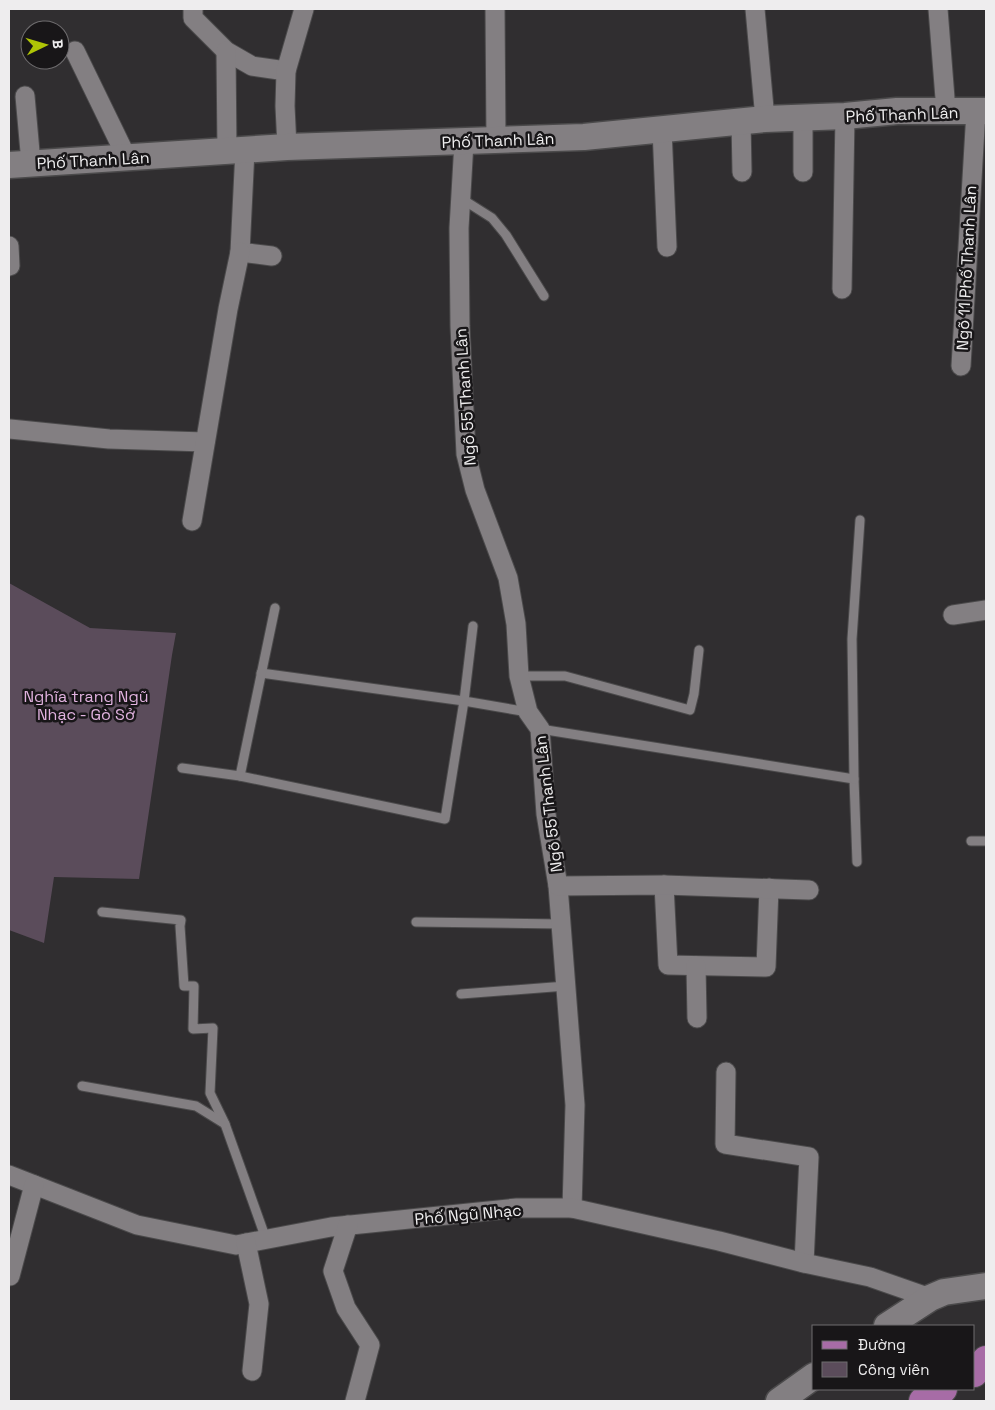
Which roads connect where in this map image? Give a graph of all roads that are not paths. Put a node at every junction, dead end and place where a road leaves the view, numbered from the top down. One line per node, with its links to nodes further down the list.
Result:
1 (193, 9): 7 (street)
2 (304, 9): 8 (street)
3 (495, 9): 16 (street)
4 (755, 9): 14 (street)
5 (938, 9): 10 (street)
6 (75, 51): 20 (street)
7 (226, 51): 8 (street); 19 (street)
8 (286, 71): 18 (street)
9 (26, 96): 21 (street)
10 (946, 111): 11 (street, Phố Thanh Lân); 12 (street, Phố Thanh Lân)
11 (981, 111): 32 (street, Ngõ 11 Phố Thanh Lân)
12 (845, 116): 13 (street, Phố Thanh Lân); 30 (street)
13 (803, 117): 14 (street, Phố Thanh Lân); 23 (street)
14 (753, 120): 15 (street, Phố Thanh Lân); 22 (street)
15 (662, 129): 16 (street, Phố Thanh Lân); 26 (street)
16 (496, 140): 17 (street, Phố Thanh Lân)
17 (464, 142): 18 (street, Phố Thanh Lân); 24 (street, Ngõ 55 Thanh Lân)
18 (287, 147): 19 (street, Phố Thanh Lân)
19 (236, 151): 20 (street, Phố Thanh Lân); 27 (street)
20 (127, 158): 21 (street, Phố Thanh Lân)
21 (20, 164)
22 (742, 172)
23 (803, 172)
24 (462, 199): 31 (lane); 43 (street, Ngõ 55 Thanh Lân)
25 (9, 246): 29 (street)
26 (667, 247)
27 (240, 252): 28 (street); 34 (street)
28 (272, 256)
29 (10, 266)
30 (842, 289)
31 (544, 296)
32 (961, 366)
33 (10, 429): 34 (street)
34 (204, 442): 36 (street)
35 (860, 520): 49 (lane)
36 (192, 521)
37 (275, 608): 42 (lane)
38 (986, 610): 39 (street)
39 (953, 615)
40 (473, 626): 44 (lane)
41 (699, 650): 43 (lane)
42 (261, 673): 44 (lane); 48 (lane)
43 (519, 676): 45 (street, Ngõ 55 Thanh Lân)
44 (464, 701): 45 (lane); 48 (lane)
45 (528, 712): 46 (street, Ngõ 55 Thanh Lân)
46 (540, 729): 49 (lane); 54 (street, Ngõ 55 Thanh Lân)
47 (182, 768): 48 (lane)
48 (240, 776)
49 (854, 778): 52 (lane)
50 (986, 841): 51 (lane)
51 (972, 842)
52 (857, 862)
53 (664, 884): 54 (street); 55 (street); 60 (street)
54 (558, 886): 59 (street, Ngõ 55 Thanh Lân)
55 (769, 888): 56 (street); 60 (street)
56 (809, 890)
57 (102, 912): 66 (lane)
58 (416, 922): 59 (lane)
59 (562, 924): 61 (street, Ngõ 55 Thanh Lân)
60 (696, 966): 63 (street)
61 (566, 986): 62 (lane); 69 (street, Ngõ 55 Thanh Lân)
62 (461, 994)
63 (697, 1018)
64 (726, 1072): 73 (street)
65 (82, 1086): 66 (lane)
66 (225, 1124): 71 (lane)
67 (9, 1175): 68 (street, Phố Ngũ Nhạc)
68 (34, 1184): 72 (street, Phố Ngũ Nhạc); 74 (street)
69 (572, 1208): 70 (street, Phố Ngũ Nhạc); 73 (street, Phố Ngũ Nhạc)
70 (348, 1225): 71 (street, Phố Ngũ Nhạc); 83 (street)
71 (266, 1239): 72 (street, Phố Ngũ Nhạc)
72 (246, 1243): 79 (street)
73 (804, 1263): 76 (street, Phố Ngũ Nhạc)
74 (10, 1276)
75 (986, 1286): 76 (street)
76 (930, 1298): 77 (street)
77 (889, 1325)
78 (986, 1360): 80 (main road)
79 (252, 1371)
80 (975, 1373)
81 (812, 1377): 84 (street)
82 (941, 1390): 85 (main road)
83 (356, 1401)
84 (779, 1401)
85 (924, 1401)

